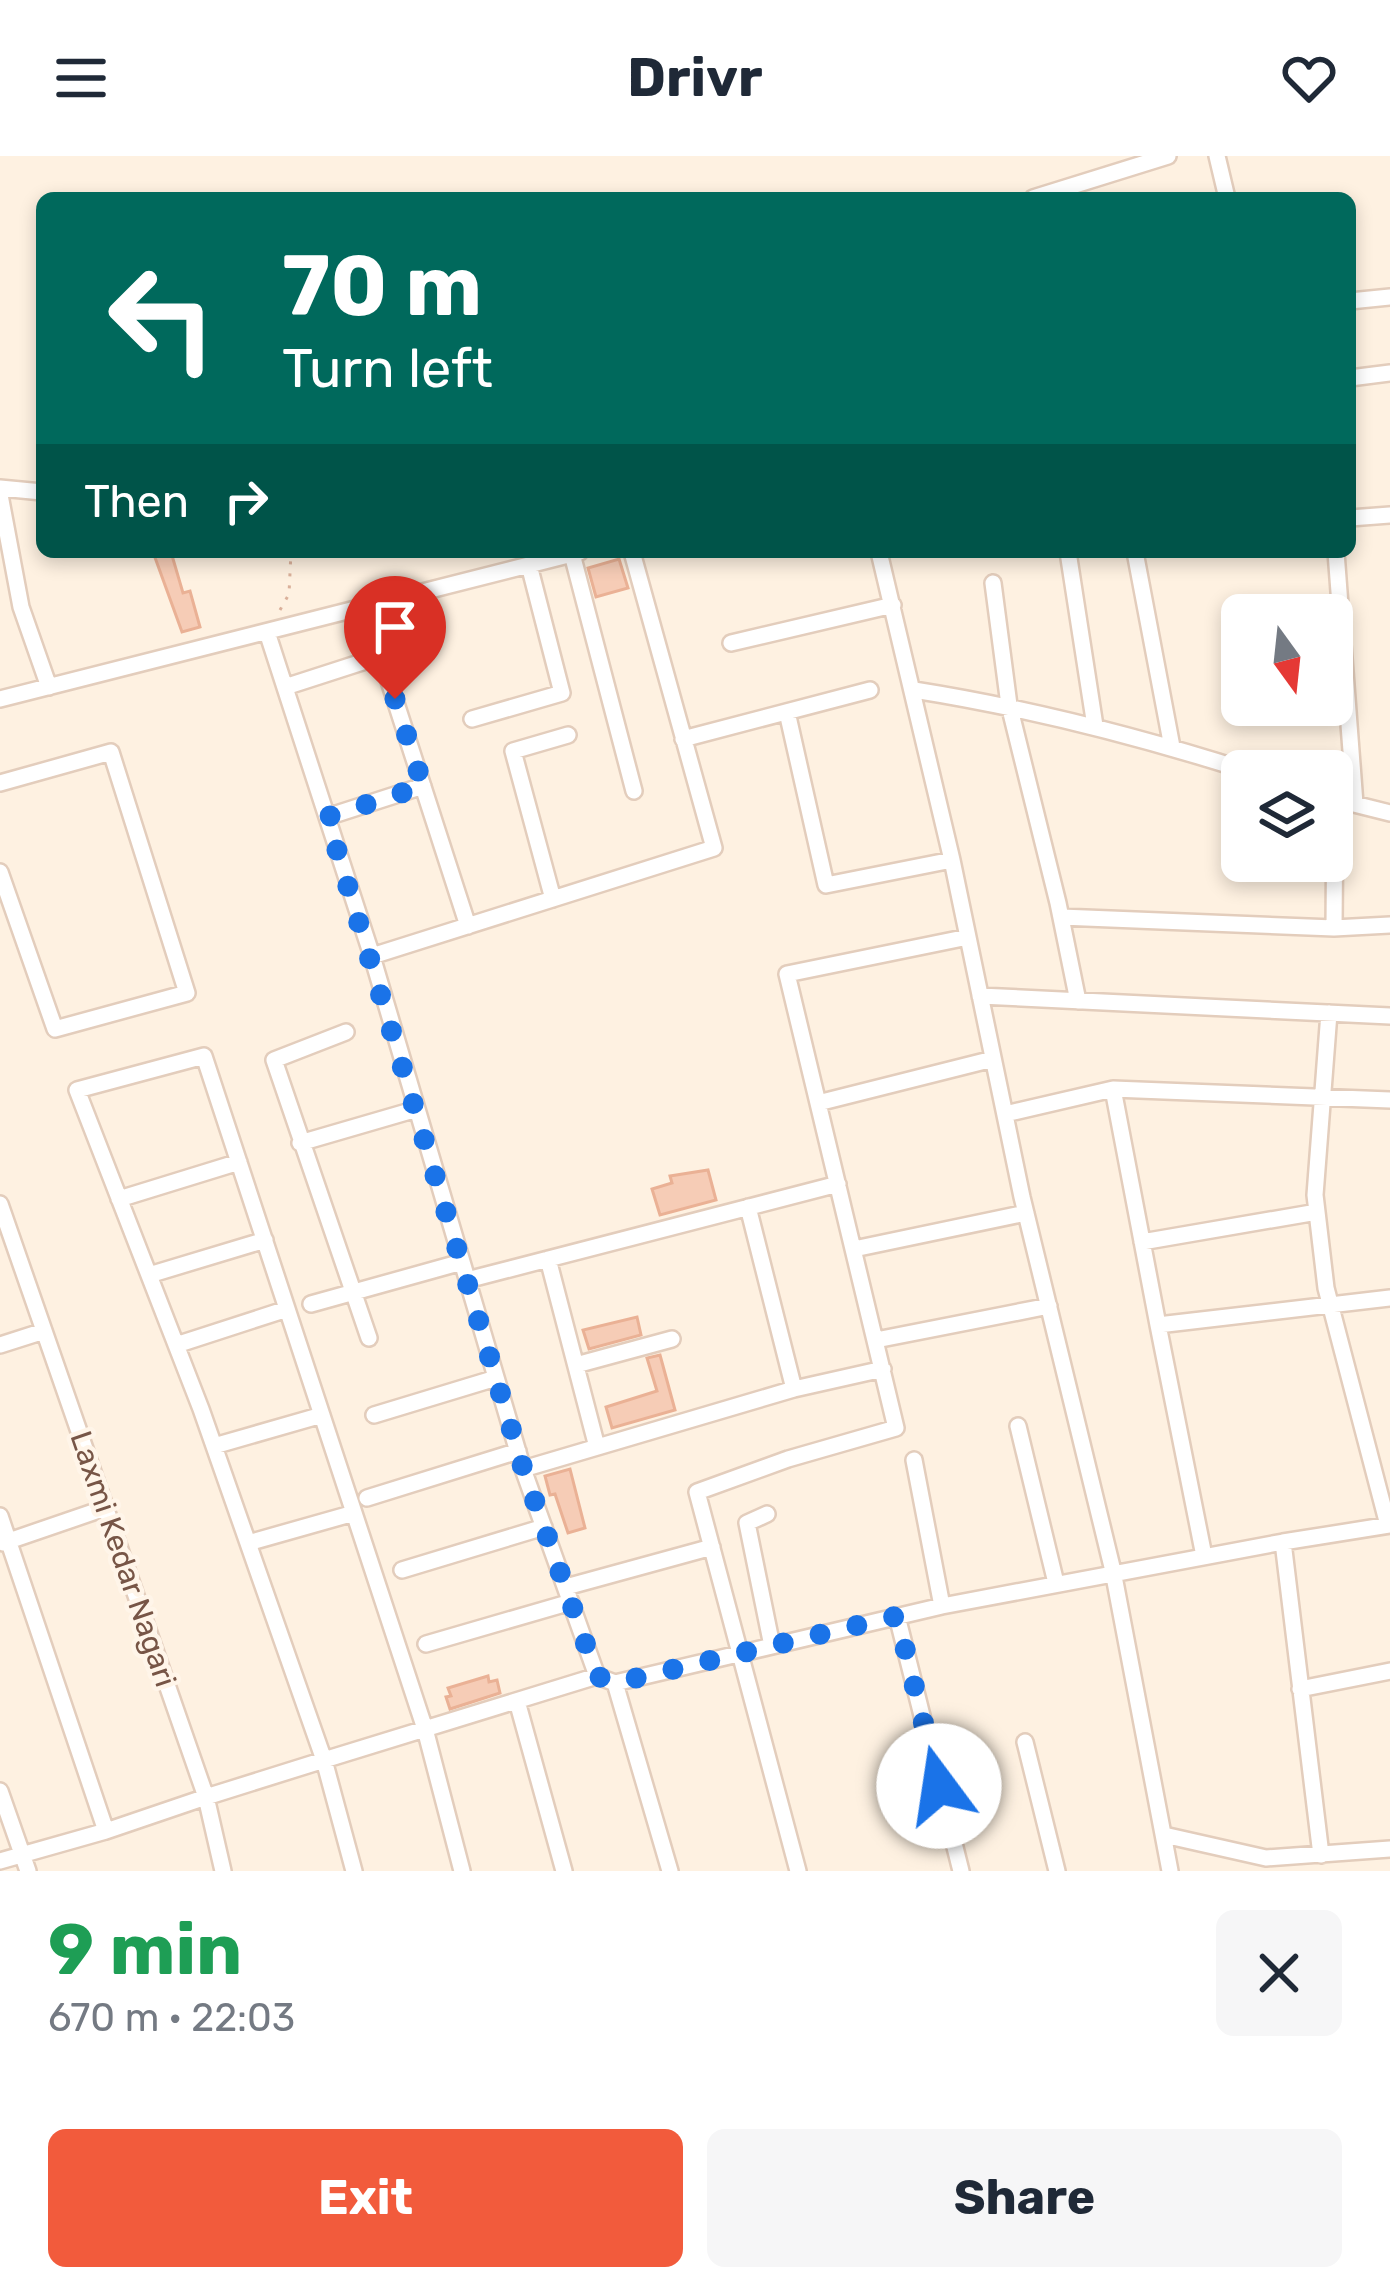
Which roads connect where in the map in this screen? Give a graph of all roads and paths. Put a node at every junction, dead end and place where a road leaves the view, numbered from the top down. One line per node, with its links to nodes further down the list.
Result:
1 (1168, 156): 3 (street)
2 (1216, 156): 4 (street)
3 (1073, 192)
4 (1225, 192)
5 (1390, 297): 6 (street)
6 (1356, 300)
7 (1390, 374): 8 (street)
8 (1356, 377)
9 (0, 492): 10 (street); 28 (street)
10 (36, 492)
11 (1390, 515): 12 (street)
12 (1356, 518)
13 (291, 558): 25 (path)
14 (557, 558): 21 (street)
15 (577, 558): 43 (street)
16 (634, 558): 38 (street)
17 (881, 558): 23 (street)
18 (1069, 558): 36 (street)
19 (1136, 558): 39 (street)
20 (1336, 558): 44 (street)
21 (530, 565): 24 (street); 35 (street)
22 (993, 583): 33 (street)
23 (893, 605): 26 (street); 31 (street)
24 (365, 607): 25 (street); 27 (street)
25 (267, 632): 28 (street); 29 (street)
26 (730, 644)
27 (381, 656): 29 (street); 42 (street)
28 (49, 687): 32 (street)
29 (285, 687): 46 (street)
30 (869, 690): 34 (street)
31 (914, 690): 33 (street); 47 (street)
32 (0, 699)
33 (1009, 705): 36 (street); 51 (street)
34 (787, 712): 38 (street); 47 (street)
35 (472, 719)
36 (1095, 725): 39 (street)
37 (568, 735): 50 (street)
38 (683, 739): 50 (street)
39 (1172, 747): 40 (street)
40 (1221, 763)
41 (0, 783): 48 (street)
42 (423, 786): 46 (street); 53 (street)
43 (634, 791)
44 (1355, 804): 45 (street)
45 (1390, 813)
46 (327, 817): 56 (street)
47 (952, 860): 55 (street)
48 (0, 872)
49 (1334, 882): 54 (street)
50 (554, 899): 53 (street)
51 (1061, 917): 54 (street); 58 (street)
52 (1390, 925): 54 (street)
53 (468, 926): 56 (street)
54 (1334, 928)
55 (968, 937): 57 (street); 66 (street)
56 (372, 956): 67 (street)
57 (980, 996): 58 (street); 62 (street)
58 (1078, 1001): 59 (street)
59 (1329, 1013): 60 (street); 64 (street)
60 (1390, 1016)
61 (346, 1032): 69 (street)
62 (993, 1060): 66 (street); 68 (street)
63 (1113, 1089): 64 (street); 68 (street); 78 (street)
64 (1323, 1096): 65 (street); 75 (street)
65 (1390, 1100)
66 (818, 1102): 71 (street)
67 (417, 1108): 69 (street); 81 (street)
68 (1005, 1114): 76 (street)
69 (300, 1143): 84 (street)
70 (239, 1162): 72 (street); 72 (street); 77 (street)
71 (838, 1184): 74 (street); 79 (street)
72 (119, 1199): 82 (street)
73 (0, 1204): 91 (street, Laxmi Kedar Nagari)
74 (748, 1208): 80 (street); 100 (street)
75 (1317, 1212): 78 (street); 87 (street)
76 (1026, 1213): 79 (street); 88 (street)
77 (265, 1240): 82 (street); 89 (street)
78 (1142, 1241): 90 (street)
79 (854, 1250): 94 (street)
80 (548, 1259): 83 (street); 97 (street)
81 (462, 1262): 83 (street); 84 (street)
82 (149, 1276): 96 (street)
83 (467, 1280): 99 (street)
84 (353, 1295): 86 (street); 92 (street)
85 (1390, 1298): 87 (street)
86 (311, 1304)
87 (1330, 1304): 90 (street); 114 (street)
88 (1049, 1306): 94 (street); 122 (street)
89 (287, 1309): 96 (street); 102 (street)
90 (1158, 1325): 120 (street)
91 (44, 1331): 95 (street); 110 (street, Laxmi Kedar Nagari)
92 (369, 1338)
93 (672, 1339): 97 (street)
94 (876, 1340): 98 (street)
95 (0, 1346)
96 (176, 1346): 104 (street)
97 (576, 1365): 105 (street)
98 (883, 1369): 100 (street); 119 (street)
99 (496, 1378): 101 (street); 106 (street)
100 (794, 1389): 105 (street)
101 (374, 1414)
102 (322, 1415): 104 (street); 111 (street)
103 (1018, 1426): 123 (street)
104 (214, 1446): 118 (street)
105 (597, 1447): 108 (street)
106 (518, 1451): 108 (street); 109 (street)
107 (914, 1460): 125 (street)
108 (523, 1468): 115 (street)
109 (367, 1498)
110 (105, 1508): 116 (street); 139 (street, Laxmi Kedar Nagari)
111 (354, 1513): 118 (street); 135 (street)
112 (767, 1514): 128 (street)
113 (0, 1516): 116 (street)
114 (1389, 1525): 117 (street)
115 (544, 1528): 121 (street); 124 (street)
116 (4, 1542): 140 (street)
117 (1283, 1542): 120 (street); 133 (street)
118 (248, 1543): 137 (street)
119 (712, 1547): 124 (street); 129 (street)
120 (1204, 1556): 122 (street)
121 (402, 1570)
122 (1113, 1571): 123 (street); 141 (street)
123 (1056, 1583): 125 (street)
124 (568, 1594): 127 (street); 131 (street)
125 (942, 1606): 126 (street)
126 (897, 1616): 128 (street); 152 (street)
127 (426, 1645)
128 (772, 1646): 129 (street)
129 (741, 1653): 132 (street); 151 (street)
130 (1390, 1671): 133 (street)
131 (597, 1676): 132 (street); 134 (street)
132 (615, 1683): 150 (street)
133 (1300, 1689): 143 (street)
134 (517, 1701): 135 (street); 149 (street)
135 (425, 1729): 137 (street); 148 (street)
136 (1025, 1742): 153 (street)
137 (324, 1760): 139 (street); 147 (street)
138 (0, 1791): 145 (street)
139 (206, 1798): 140 (street); 146 (street, Laxmi Kedar Nagari)
140 (106, 1831): 145 (street)
141 (1163, 1834): 143 (street); 154 (street)
142 (1390, 1849): 143 (street)
143 (1321, 1855)
144 (0, 1861): 145 (street)
145 (26, 1863)
146 (223, 1871)
147 (354, 1871)
148 (462, 1871)
149 (564, 1871)
150 (670, 1871)
151 (798, 1871)
152 (961, 1871)
153 (1057, 1871)
154 (1171, 1871)

